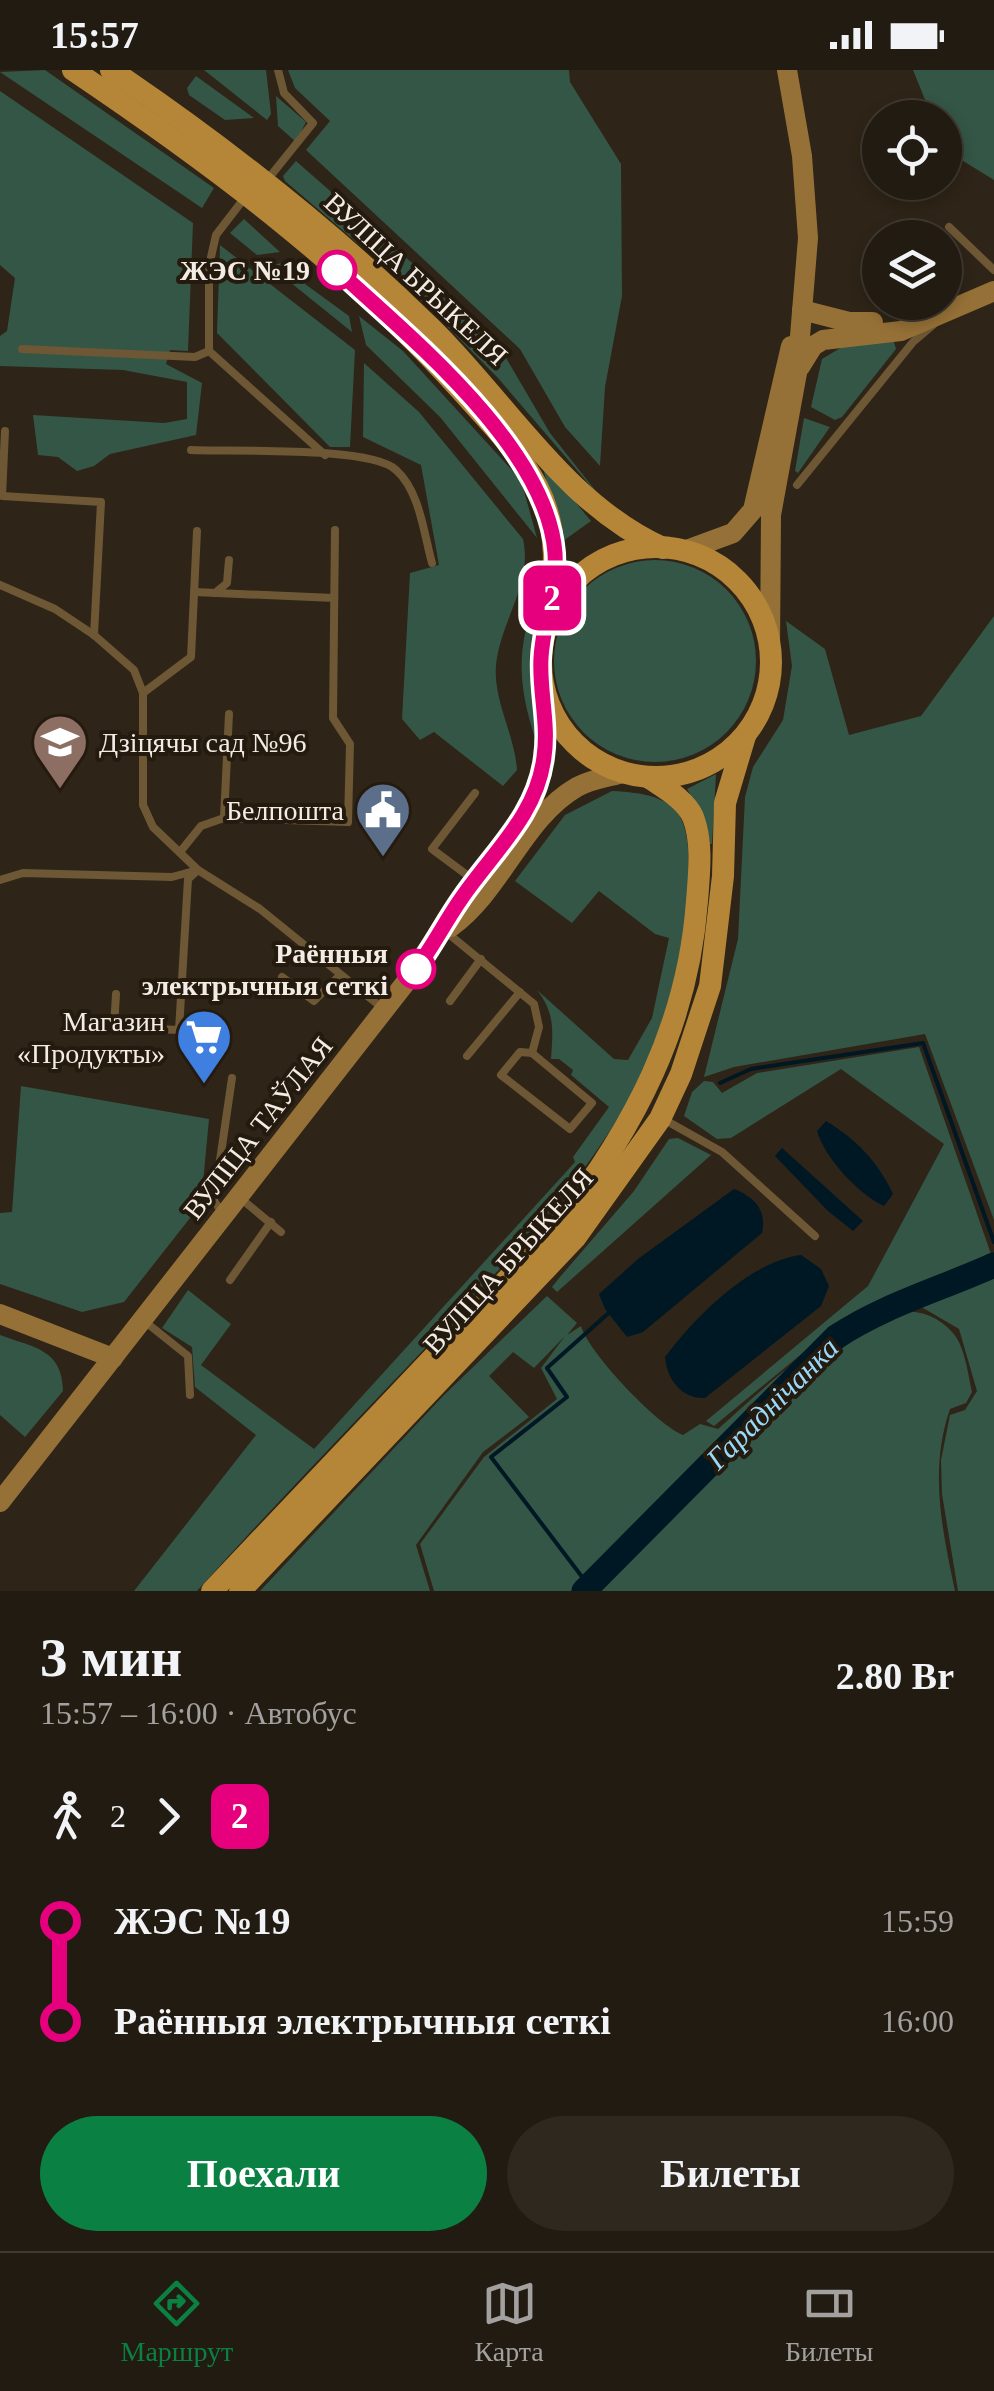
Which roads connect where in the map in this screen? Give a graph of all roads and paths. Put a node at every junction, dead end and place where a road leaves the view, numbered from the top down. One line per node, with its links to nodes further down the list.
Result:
1 (72, 70): 5 (main road, ВУЛІЦА БРЫКЕЛЯ)
2 (111, 70): 5 (main road, ВУЛІЦА БРЫКЕЛЯ)
3 (278, 70): 5 (lane)
4 (787, 70): 10 (main road)
5 (256, 188): 15 (lane); 23 (main road, ВУЛІЦА БРЫКЕЛЯ); 30 (main road, ВУЛІЦА БРЫКЕЛЯ)
6 (962, 239): 7 (lane)
7 (994, 270)
8 (994, 291): 9 (main road)
9 (962, 307)
10 (802, 310): 11 (main road); 16 (main road); 23 (main road)
11 (876, 320)
12 (931, 320): 16 (main road)
13 (939, 320): 20 (lane)
14 (22, 349): 15 (lane)
15 (209, 351): 19 (lane)
16 (797, 374): 32 (main road)
17 (5, 431): 31 (lane)
18 (190, 450): 19 (lane)
19 (325, 455): 25 (lane)
20 (797, 485)
21 (335, 530): 29 (lane)
22 (196, 531): 27 (lane)
23 (673, 549): 30 (main road); 32 (main road)
24 (229, 560): 28 (lane)
25 (432, 563)
26 (1, 589): 31 (lane)
27 (194, 592): 28 (lane); 34 (lane)
28 (215, 593): 29 (lane)
29 (334, 598): 40 (lane)
30 (548, 620): 33 (main road)
31 (94, 635): 34 (lane)
32 (770, 647): 36 (main road)
33 (544, 692): 37 (main road); 44 (main road, ВУЛІЦА ТАЎЛАЯ)
34 (143, 693): 41 (lane)
35 (229, 714): 40 (lane)
36 (745, 736): 38 (main road); 56 (main road, ВУЛІЦА БРЫКЕЛЯ)
37 (622, 773): 38 (main road); 45 (main road, ВУЛІЦА ТАЎЛАЯ)
38 (648, 778): 68 (main road, ВУЛІЦА БРЫКЕЛЯ)
39 (475, 793): 44 (lane)
40 (224, 818): 41 (lane)
41 (180, 852): 42 (lane)
42 (198, 870): 43 (lane); 48 (lane); 50 (lane)
43 (0, 880)
44 (475, 881): 45 (main road, ВУЛІЦА ТАЎЛАЯ)
45 (445, 931): 46 (lane); 52 (main road, ВУЛІЦА ТАЎЛАЯ)
46 (480, 959): 49 (lane); 51 (lane)
47 (282, 976): 48 (lane)
48 (338, 977): 52 (lane)
49 (520, 992): 53 (lane); 54 (lane)
50 (116, 994)
51 (450, 1001)
52 (384, 1010): 57 (main road, ВУЛІЦА ТАЎЛАЯ)
53 (532, 1053): 53 (lane)
54 (467, 1056)
55 (232, 1078): 58 (lane)
56 (660, 1119): 61 (lane); 69 (main road, ВУЛІЦА БРЫКЕЛЯ)
57 (239, 1197): 58 (main road, ВУЛІЦА ТАЎЛАЯ); 59 (lane)
58 (225, 1216): 64 (main road, ВУЛІЦА ТАЎЛАЯ)
59 (270, 1222): 60 (lane); 62 (lane)
60 (281, 1232)
61 (815, 1236)
62 (230, 1280)
63 (0, 1314): 65 (main road)
64 (142, 1320): 65 (main road, ВУЛІЦА ТАЎЛАЯ); 66 (lane)
65 (113, 1358): 67 (main road, ВУЛІЦА ТАЎЛАЯ)
66 (190, 1395)
67 (0, 1502)
68 (212, 1591)
69 (240, 1591)

